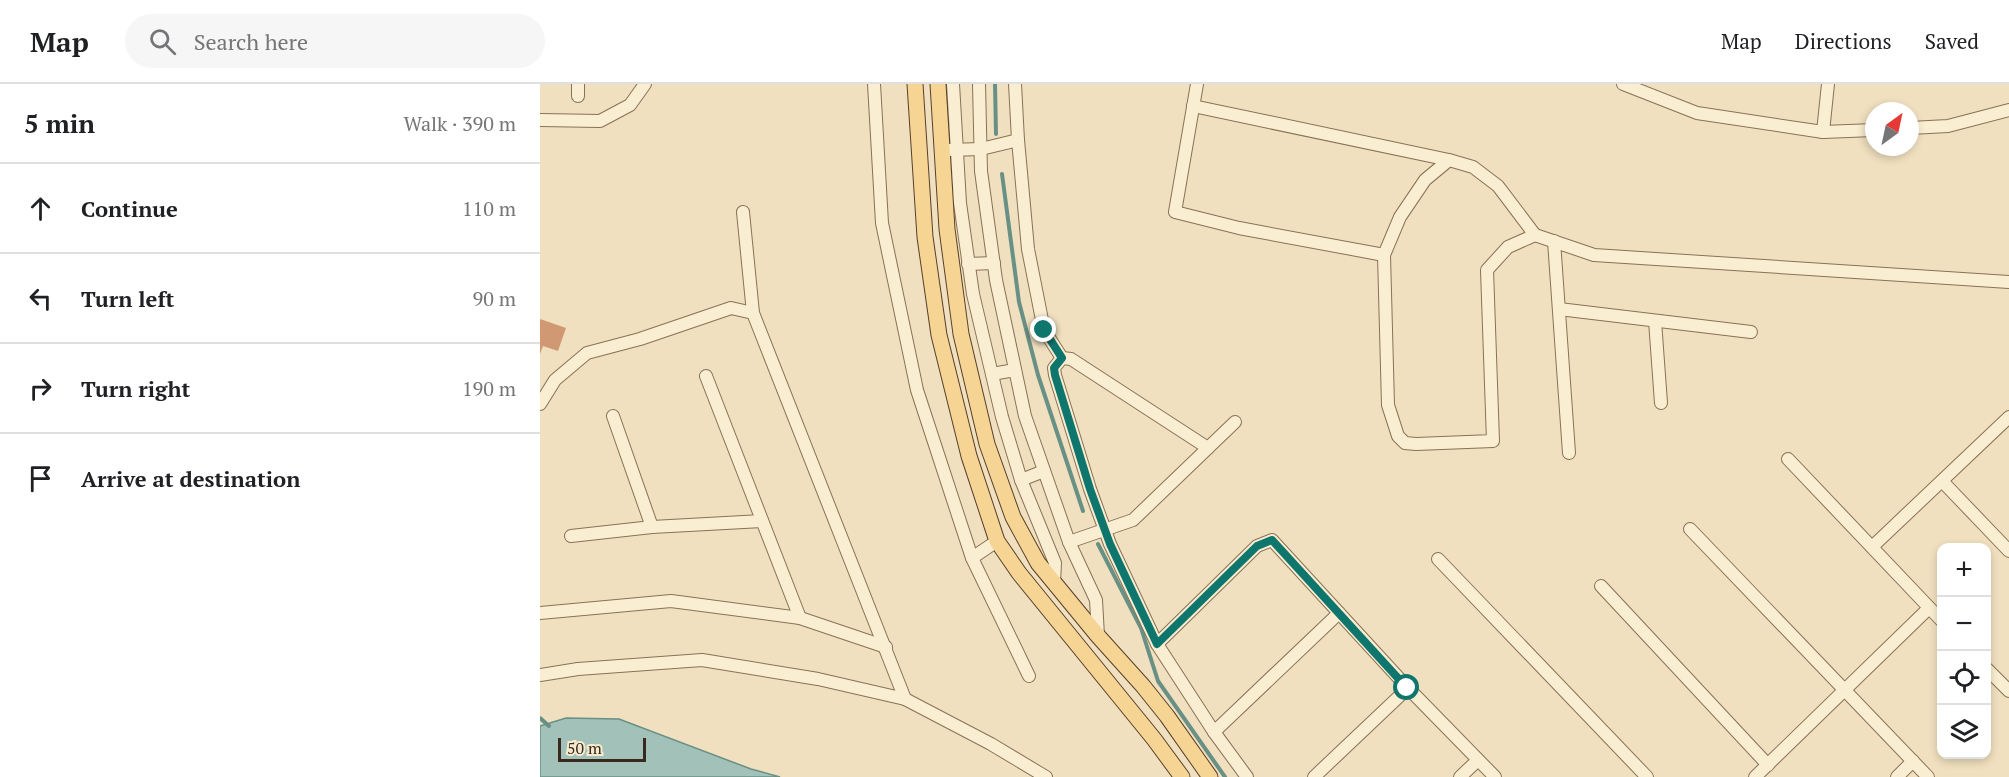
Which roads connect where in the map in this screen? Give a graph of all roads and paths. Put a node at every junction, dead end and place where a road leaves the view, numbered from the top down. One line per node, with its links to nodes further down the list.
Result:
1 (645, 84): 13 (street)
2 (874, 84): 56 (street)
3 (915, 84): 52 (main road)
4 (938, 84): 19 (main road)
5 (953, 84): 19 (street)
6 (979, 84): 18 (street)
7 (1015, 84): 17 (street)
8 (1197, 84): 11 (street)
9 (1623, 84): 16 (street)
10 (1828, 84): 16 (street)
11 (1193, 106): 20 (street); 24 (street)
12 (2009, 110): 14 (street)
13 (540, 120)
14 (1919, 128)
15 (1865, 130): 16 (street)
16 (1823, 132)
17 (1018, 140): 18 (street); 32 (street)
18 (981, 149): 19 (street); 25 (street)
19 (949, 150): 26 (street); 58 (main road)
20 (1449, 160): 22 (street); 24 (street)
21 (743, 212): 29 (street)
22 (1535, 235): 23 (street); 24 (street)
23 (1554, 241): 27 (street); 28 (street)
24 (1384, 255)
25 (994, 263): 26 (street); 33 (street)
26 (968, 264): 34 (street)
27 (2009, 282)
28 (1559, 309): 30 (street); 42 (street)
29 (753, 313): 37 (street); 67 (street)
30 (1655, 321): 31 (street); 36 (street)
31 (1751, 332)
32 (1062, 358): 41 (street); 49 (street)
33 (1015, 370): 34 (street); 44 (street)
34 (992, 374): 45 (street)
35 (706, 376): 47 (street)
36 (1661, 403)
37 (540, 404)
38 (613, 416): 48 (street)
39 (2009, 417): 46 (street)
40 (1235, 422): 41 (street)
41 (1208, 448): 49 (street)
42 (1569, 453)
43 (1788, 459): 54 (street)
44 (1044, 471): 45 (street); 53 (street)
45 (1021, 480): 58 (street)
46 (1941, 481): 54 (street); 55 (street)
47 (762, 521): 48 (street); 64 (street)
48 (652, 526): 51 (street)
49 (1104, 529): 53 (street); 66 (street)
50 (1690, 529): 72 (street)
51 (570, 536)
52 (998, 541): 56 (street); 80 (main road)
53 (1069, 542): 65 (street)
54 (1872, 547): 60 (street)
55 (2009, 551)
56 (972, 558): 70 (street)
57 (1438, 559): 86 (street)
58 (1054, 583): 65 (main road)
59 (1601, 586): 78 (street)
60 (1929, 608): 63 (street); 72 (street)
61 (540, 613): 64 (street)
62 (1339, 613): 66 (street); 71 (street); 75 (street)
63 (1937, 617)
64 (800, 618): 67 (street)
65 (1098, 636): 81 (main road)
66 (1157, 644): 75 (street)
67 (886, 647): 74 (street)
68 (1991, 673): 73 (street)
69 (540, 675): 74 (street)
70 (1029, 676)
71 (1407, 688): 76 (street); 83 (street)
72 (1844, 691): 77 (street); 78 (street)
73 (2009, 691)
74 (905, 699): 79 (street)
75 (1214, 732): 82 (street)
76 (1478, 760): 84 (street); 85 (street)
77 (1913, 761): 88 (street); 89 (street)
78 (1768, 765): 87 (street)
79 (1046, 777)
80 (1182, 777)
81 (1210, 777)
82 (1247, 777)
83 (1314, 777)
84 (1460, 777)
85 (1495, 777)
86 (1647, 777)
87 (1755, 777)
88 (1897, 777)
89 (1929, 777)

